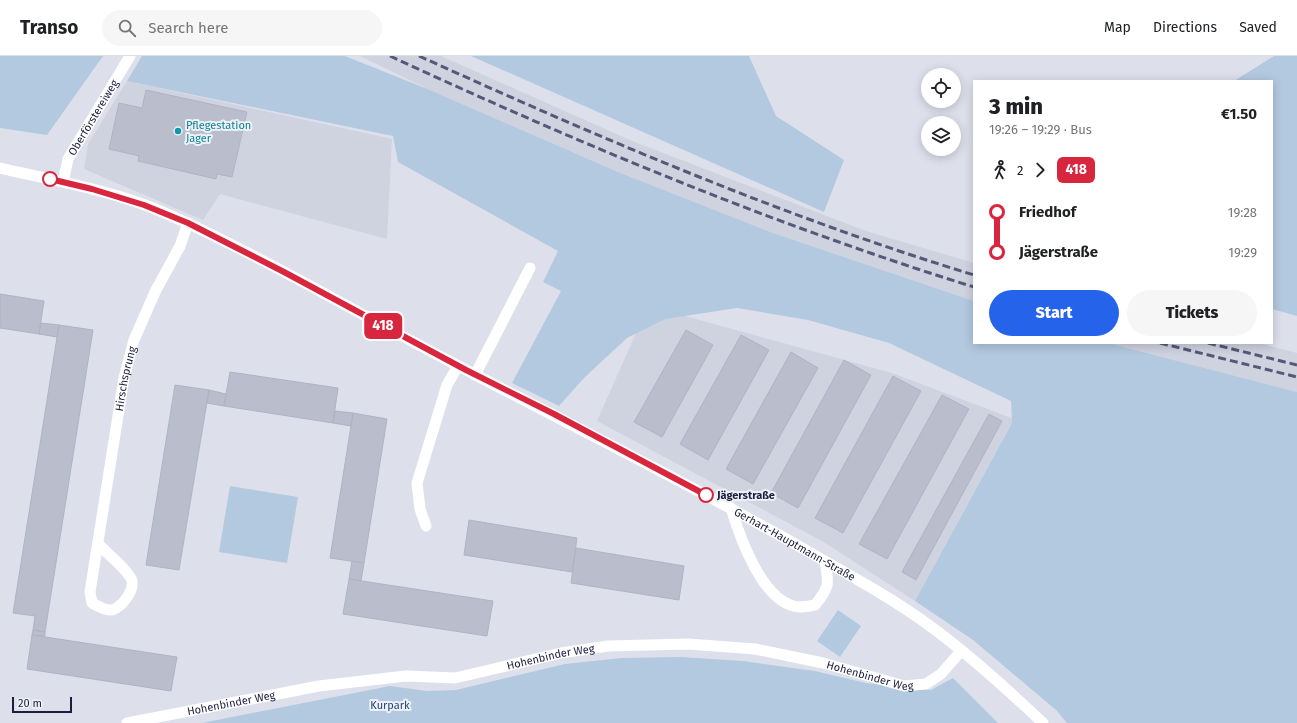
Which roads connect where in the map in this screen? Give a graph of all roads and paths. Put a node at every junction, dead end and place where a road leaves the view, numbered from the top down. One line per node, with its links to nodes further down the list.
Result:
1 (130, 56): 3 (street, Oberförstereiweg)
2 (0, 168): 3 (street, Gerhart-Hauptmann-Straße)
3 (64, 182): 4 (street, Gerhart-Hauptmann-Straße)
4 (188, 223): 6 (street, Gerhart-Hauptmann-Straße); 10 (street, Hirschsprung)
5 (530, 268): 7 (street)
6 (458, 366): 7 (street, Gerhart-Hauptmann-Straße); 9 (street)
7 (475, 375): 8 (street, Gerhart-Hauptmann-Straße)
8 (731, 508): 11 (street, Gerhart-Hauptmann-Straße); 11 (street)
9 (426, 526)
10 (98, 544): 10 (street, Hirschsprung)
11 (825, 562): 12 (street, Gerhart-Hauptmann-Straße)
12 (961, 651): 13 (street, Hohenbinder Weg); 14 (street, Gerhart-Hauptmann-Straße)
13 (128, 723)
14 (1043, 723)

